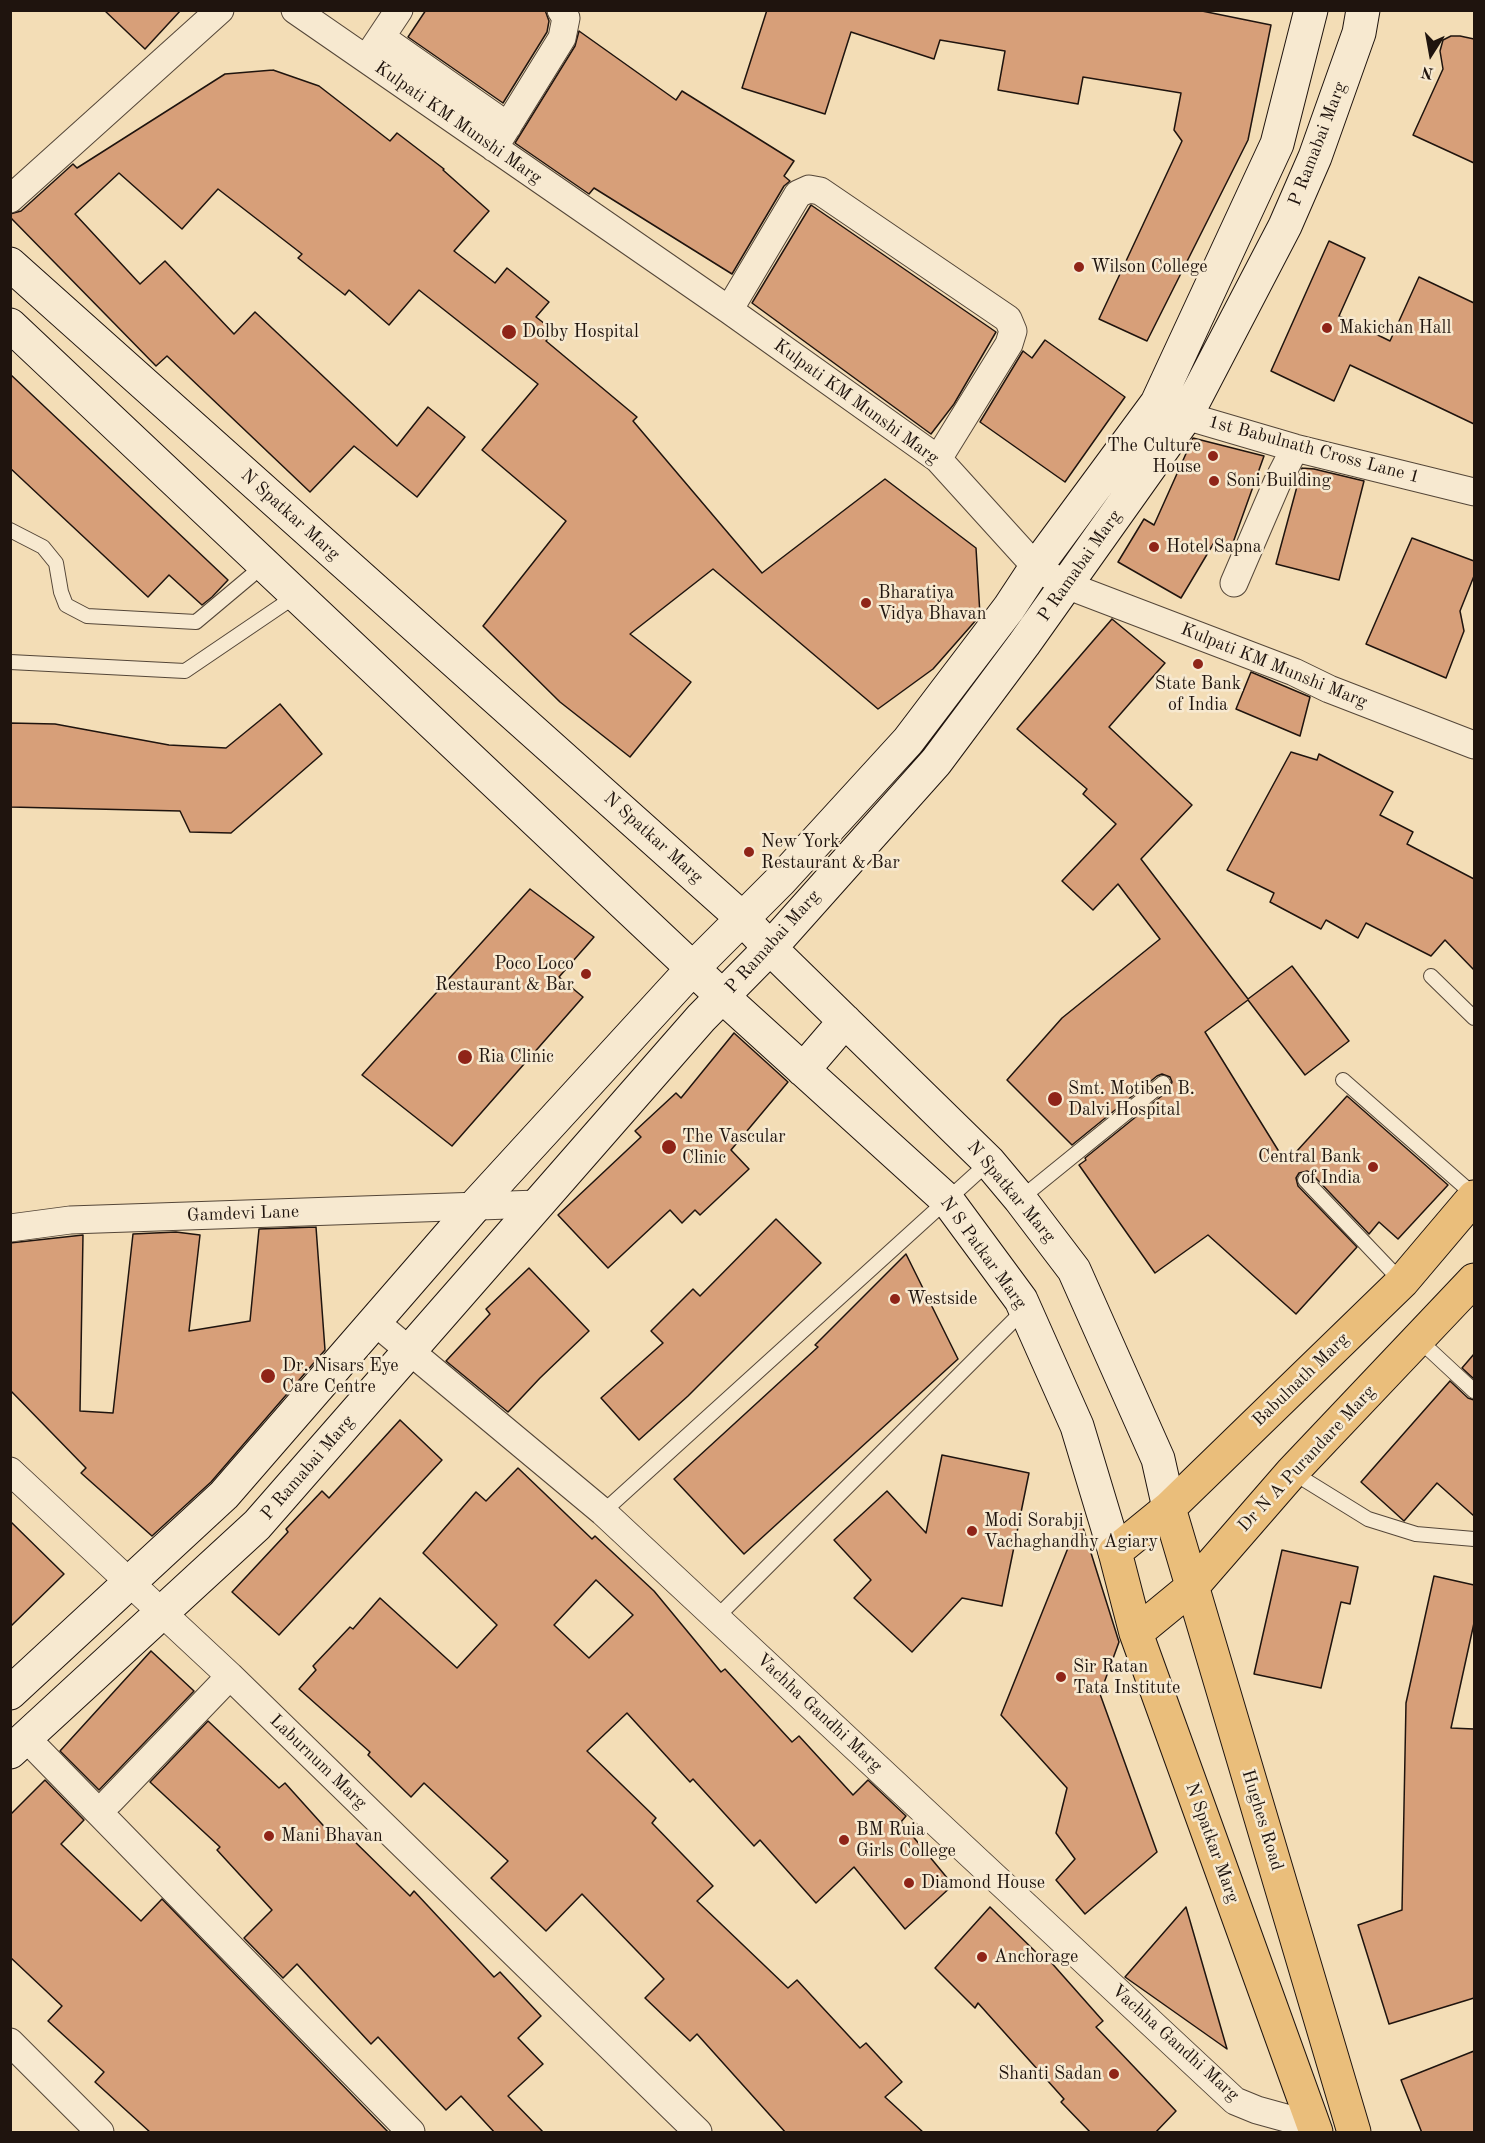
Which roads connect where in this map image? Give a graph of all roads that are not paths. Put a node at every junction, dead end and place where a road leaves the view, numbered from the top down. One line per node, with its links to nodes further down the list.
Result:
1 (220, 10): 12 (street)
2 (295, 10): 8 (street, Kulpati KM Munshi Marg)
3 (399, 10): 7 (street)
4 (561, 10): 9 (street)
5 (1311, 10): 10 (main road, P Ramabai Marg)
6 (1363, 10): 11 (main road, P Ramabai Marg)
7 (381, 37): 8 (street); 9 (street)
8 (367, 60): 9 (street, Kulpati KM Munshi Marg)
9 (501, 137): 14 (street, Kulpati KM Munshi Marg)
10 (1277, 144): 11 (main road); 16 (main road, P Ramabai Marg)
11 (1315, 157): 17 (main road, P Ramabai Marg)
12 (10, 199)
13 (10, 264): 31 (main road, N Spatkar Marg)
14 (729, 310): 19 (street, Kulpati KM Munshi Marg); 19 (street)
15 (10, 325): 22 (main road)
16 (1157, 402): 17 (street, 1st Babulnath Cross Lane 1); 23 (main road, P Ramabai Marg)
17 (1186, 416): 18 (street, 1st Babulnath Cross Lane 1); 25 (main road, P Ramabai Marg)
18 (1295, 448): 20 (street, 1st Babulnath Cross Lane 1); 24 (street)
19 (938, 459): 23 (street, Kulpati KM Munshi Marg)
20 (1473, 489)
21 (10, 530): 22 (lane)
22 (264, 564): 26 (main road)
23 (1036, 567): 25 (street, Kulpati KM Munshi Marg); 28 (main road, P Ramabai Marg)
24 (1234, 583)
25 (1066, 585): 29 (street, Kulpati KM Munshi Marg); 30 (main road, P Ramabai Marg)
26 (297, 595): 27 (lane); 33 (main road)
27 (10, 662)
28 (908, 741): 30 (main road); 31 (main road, P Ramabai Marg)
29 (1474, 745)
30 (936, 762): 32 (main road, P Ramabai Marg)
31 (742, 918): 32 (main road, N Spatkar Marg); 33 (main road, P Ramabai Marg)
32 (770, 948): 35 (main road, P Ramabai Marg); 37 (main road, N Spatkar Marg)
33 (693, 968): 35 (main road); 47 (main road, P Ramabai Marg)
34 (1431, 976): 36 (lane)
35 (723, 997): 38 (main road, N S Patkar Marg); 46 (main road, P Ramabai Marg)
36 (1474, 1018)
37 (845, 1021): 38 (main road); 41 (main road, N Spatkar Marg)
38 (803, 1070): 45 (main road, N S Patkar Marg)
39 (1343, 1080): 43 (lane)
40 (1163, 1083): 44 (lane)
41 (989, 1162): 44 (main road, N Spatkar Marg); 45 (lane)
42 (1305, 1180): 50 (lane)
43 (1474, 1196): 50 (main road, Babulnath Marg)
44 (1020, 1199): 61 (main road, N Spatkar Marg)
45 (948, 1201): 51 (main road, N S Patkar Marg); 62 (lane)
46 (538, 1204): 47 (street, Gamdevi Lane); 54 (main road, P Ramabai Marg)
47 (475, 1206): 48 (street, Gamdevi Lane); 52 (main road, P Ramabai Marg)
48 (10, 1228)
49 (1474, 1280): 53 (main road, Dr N A Purandare Marg)
50 (1402, 1282): 61 (main road, Babulnath Marg)
51 (1025, 1309): 65 (main road, N S Patkar Marg); 69 (lane)
52 (375, 1322): 54 (street, Vachha Gandhi Marg); 55 (main road, P Ramabai Marg)
53 (1418, 1339): 56 (lane); 59 (main road, Dr N A Purandare Marg)
54 (411, 1350): 57 (main road, P Ramabai Marg); 62 (street, Vachha Gandhi Marg)
55 (334, 1368): 57 (main road); 60 (main road, P Ramabai Marg)
56 (1474, 1390)
57 (370, 1397): 63 (main road, P Ramabai Marg)
58 (10, 1471): 66 (street, Laburnum Marg)
59 (1292, 1472): 64 (lane); 67 (main road, Dr N A Purandare Marg)
60 (224, 1495): 63 (main road); 66 (main road, P Ramabai Marg)
61 (1169, 1508): 65 (main road, Babulnath Marg); 67 (main road, Hughes Road)
62 (603, 1512): 69 (street, Vachha Gandhi Marg)
63 (257, 1526): 68 (main road, P Ramabai Marg)
64 (1474, 1539)
65 (1116, 1552): 70 (main road, N Spatkar Marg)
66 (129, 1583): 68 (street, Laburnum Marg); 72 (main road, P Ramabai Marg)
67 (1192, 1587): 70 (main road, Dr N A Purandare Marg); 80 (main road, Hughes Road)
68 (162, 1613): 71 (street, Laburnum Marg); 73 (main road, P Ramabai Marg)
69 (717, 1617): 76 (street, Vachha Gandhi Marg)
70 (1136, 1633): 76 (main road, N Spatkar Marg)
71 (230, 1676): 74 (street); 79 (street, Laburnum Marg)
72 (10, 1692)
73 (18, 1745): 78 (street)
74 (110, 1801)
75 (10, 2042): 77 (street)
76 (1315, 2129)
77 (100, 2133)
78 (411, 2133)
79 (698, 2133)
80 (1354, 2133)

